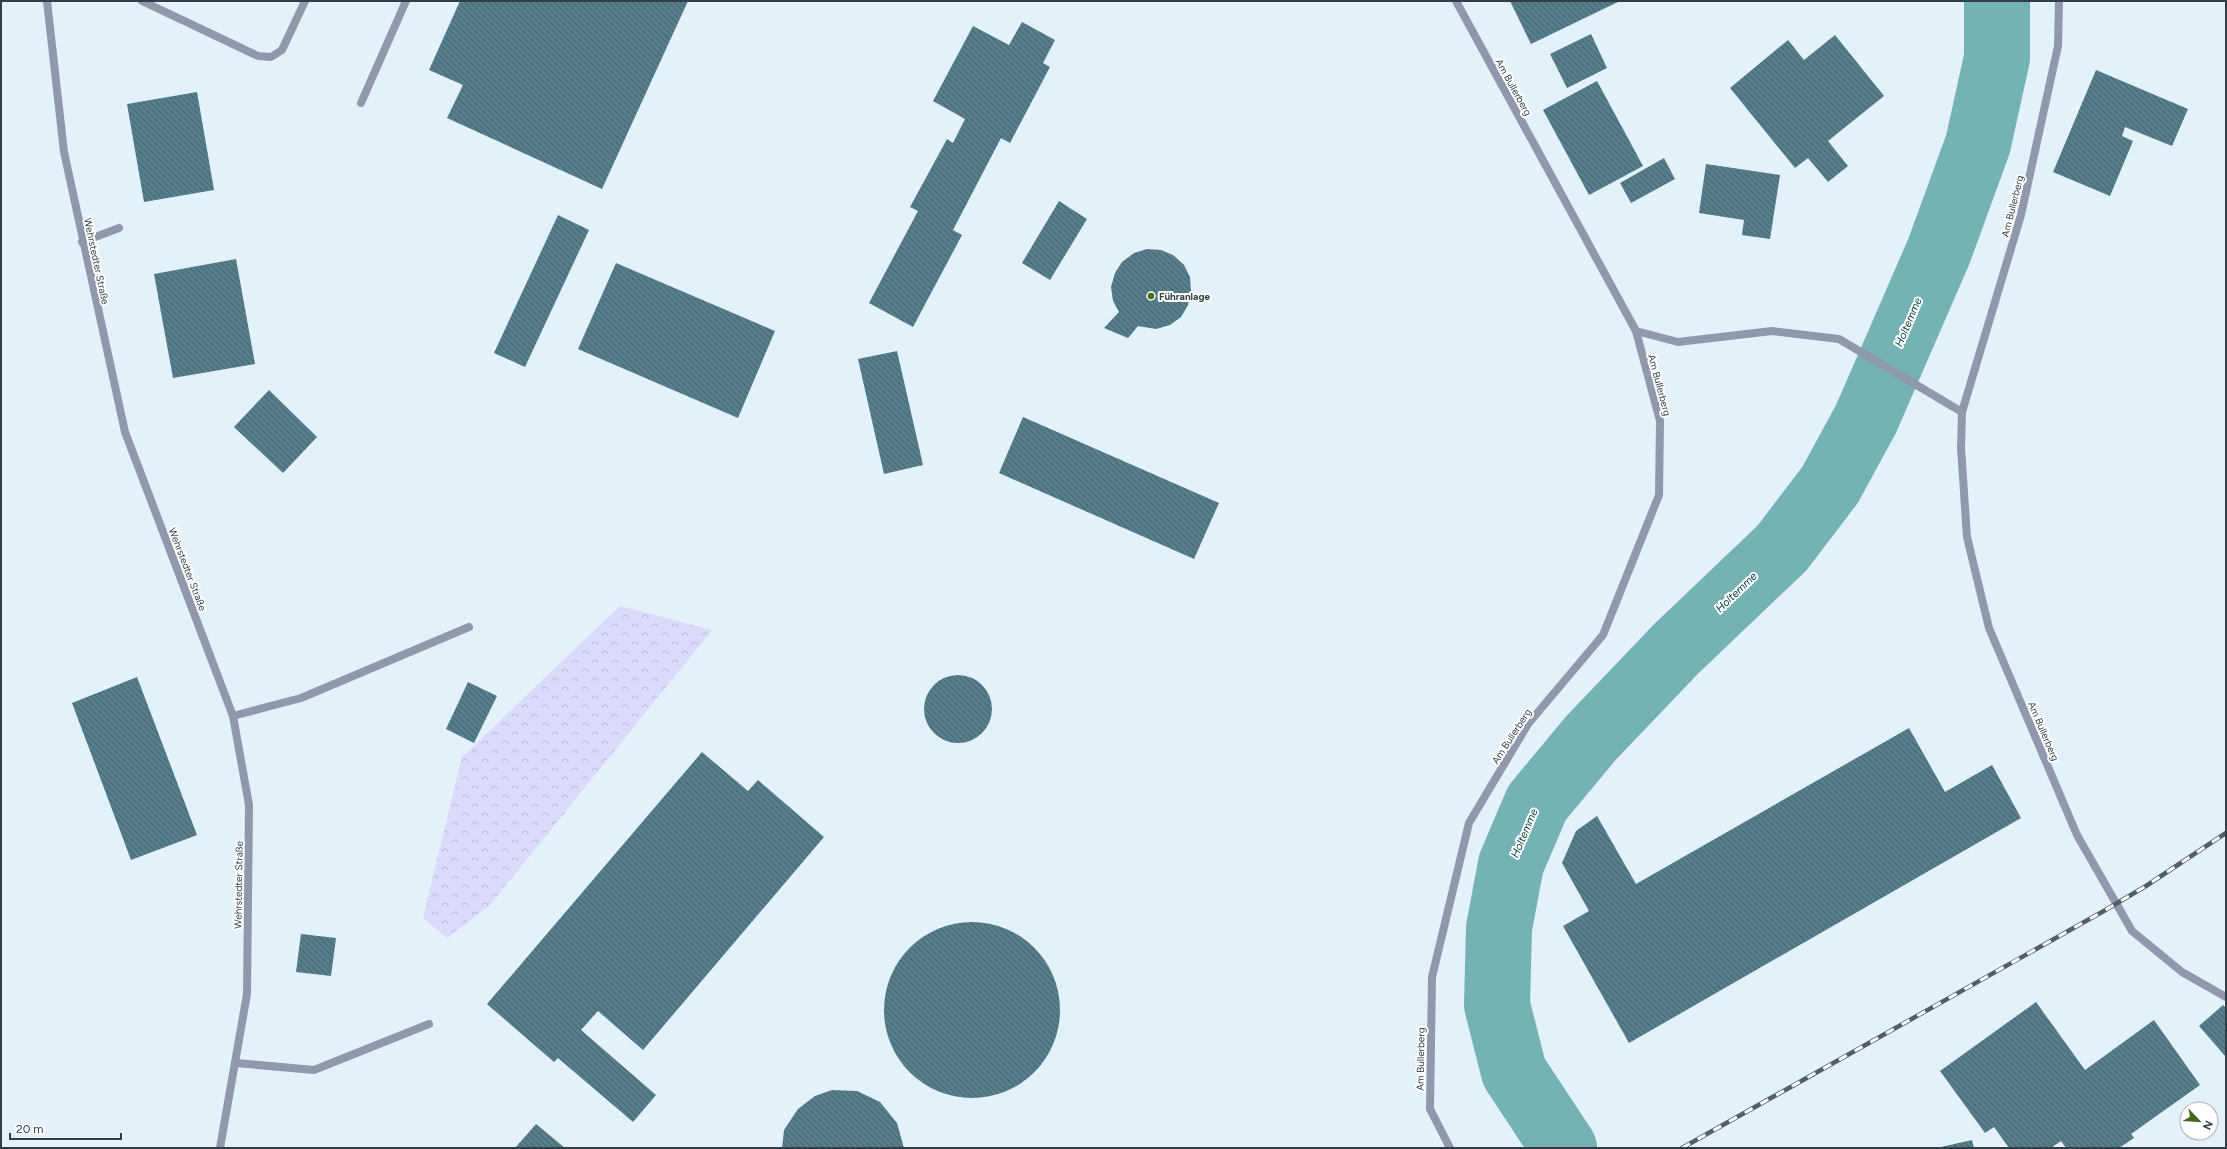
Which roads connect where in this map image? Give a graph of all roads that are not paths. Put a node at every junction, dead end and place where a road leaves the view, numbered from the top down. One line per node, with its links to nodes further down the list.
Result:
1 (47, 1): 9 (street, Wehrstedter Straße)
2 (142, 1): 3 (street)
3 (305, 1)
4 (406, 1): 7 (street)
5 (1456, 1): 10 (street, Am Bullerberg)
6 (2059, 1): 11 (street, Am Bullerberg)
7 (362, 103)
8 (119, 228): 9 (street)
9 (82, 242): 13 (street, Wehrstedter Straße)
10 (1636, 331): 11 (street); 18 (street, Am Bullerberg)
11 (1962, 412): 14 (street, Am Bullerberg)
12 (468, 627): 13 (street)
13 (233, 716): 16 (street, Wehrstedter Straße)
14 (2226, 997)
15 (429, 1024): 16 (street)
16 (236, 1063): 17 (street, Wehrstedter Straße)
17 (220, 1148)
18 (1450, 1148)

